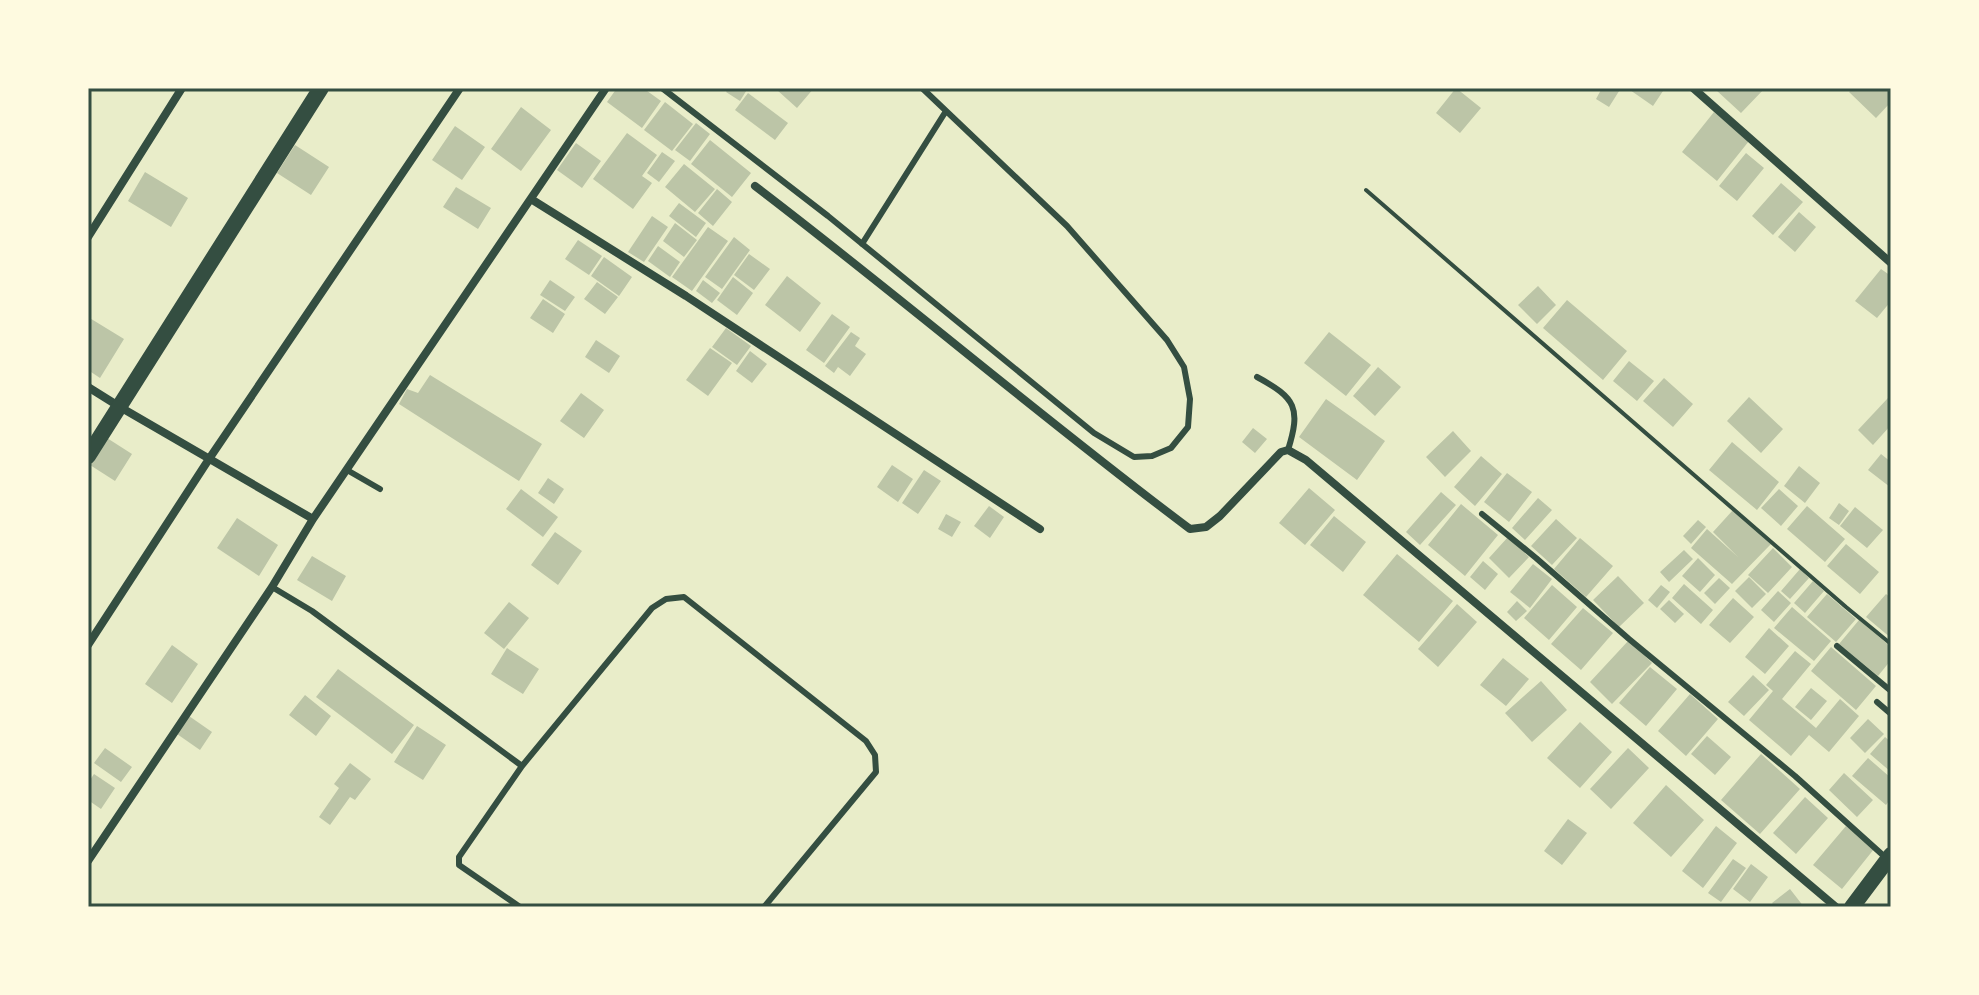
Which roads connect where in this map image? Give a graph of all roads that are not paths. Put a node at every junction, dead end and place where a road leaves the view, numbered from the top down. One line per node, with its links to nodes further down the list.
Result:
1 (182, 88): 11 (street)
2 (321, 88): 16 (main road)
3 (460, 88): 19 (street)
4 (606, 88): 10 (street)
5 (662, 88): 12 (lane)
6 (922, 88): 8 (lane)
7 (1693, 88): 13 (street)
8 (946, 111): 12 (lane); 12 (lane)
9 (755, 186): 17 (street)
10 (531, 199): 20 (street); 24 (street)
11 (88, 237)
12 (862, 244)
13 (1891, 263)
14 (1257, 377): 17 (lane)
15 (88, 387): 16 (street)
16 (120, 407): 18 (main road); 19 (street)
17 (1288, 450): 36 (street)
18 (88, 456)
19 (209, 459): 23 (street); 26 (street)
20 (347, 470): 21 (lane); 23 (street)
21 (380, 489)
22 (1482, 514): 32 (lane)
23 (313, 519): 25 (street)
24 (1040, 529)
25 (272, 587): 31 (lane); 33 (street)
26 (88, 645)
27 (1837, 646): 28 (lane)
28 (1891, 691)
29 (1877, 702): 30 (lane)
30 (1891, 714)
31 (522, 766): 34 (lane); 35 (lane)
32 (1890, 857): 37 (main road)
33 (88, 861)
34 (520, 907)
35 (764, 907)
36 (1836, 907)
37 (1852, 907)

